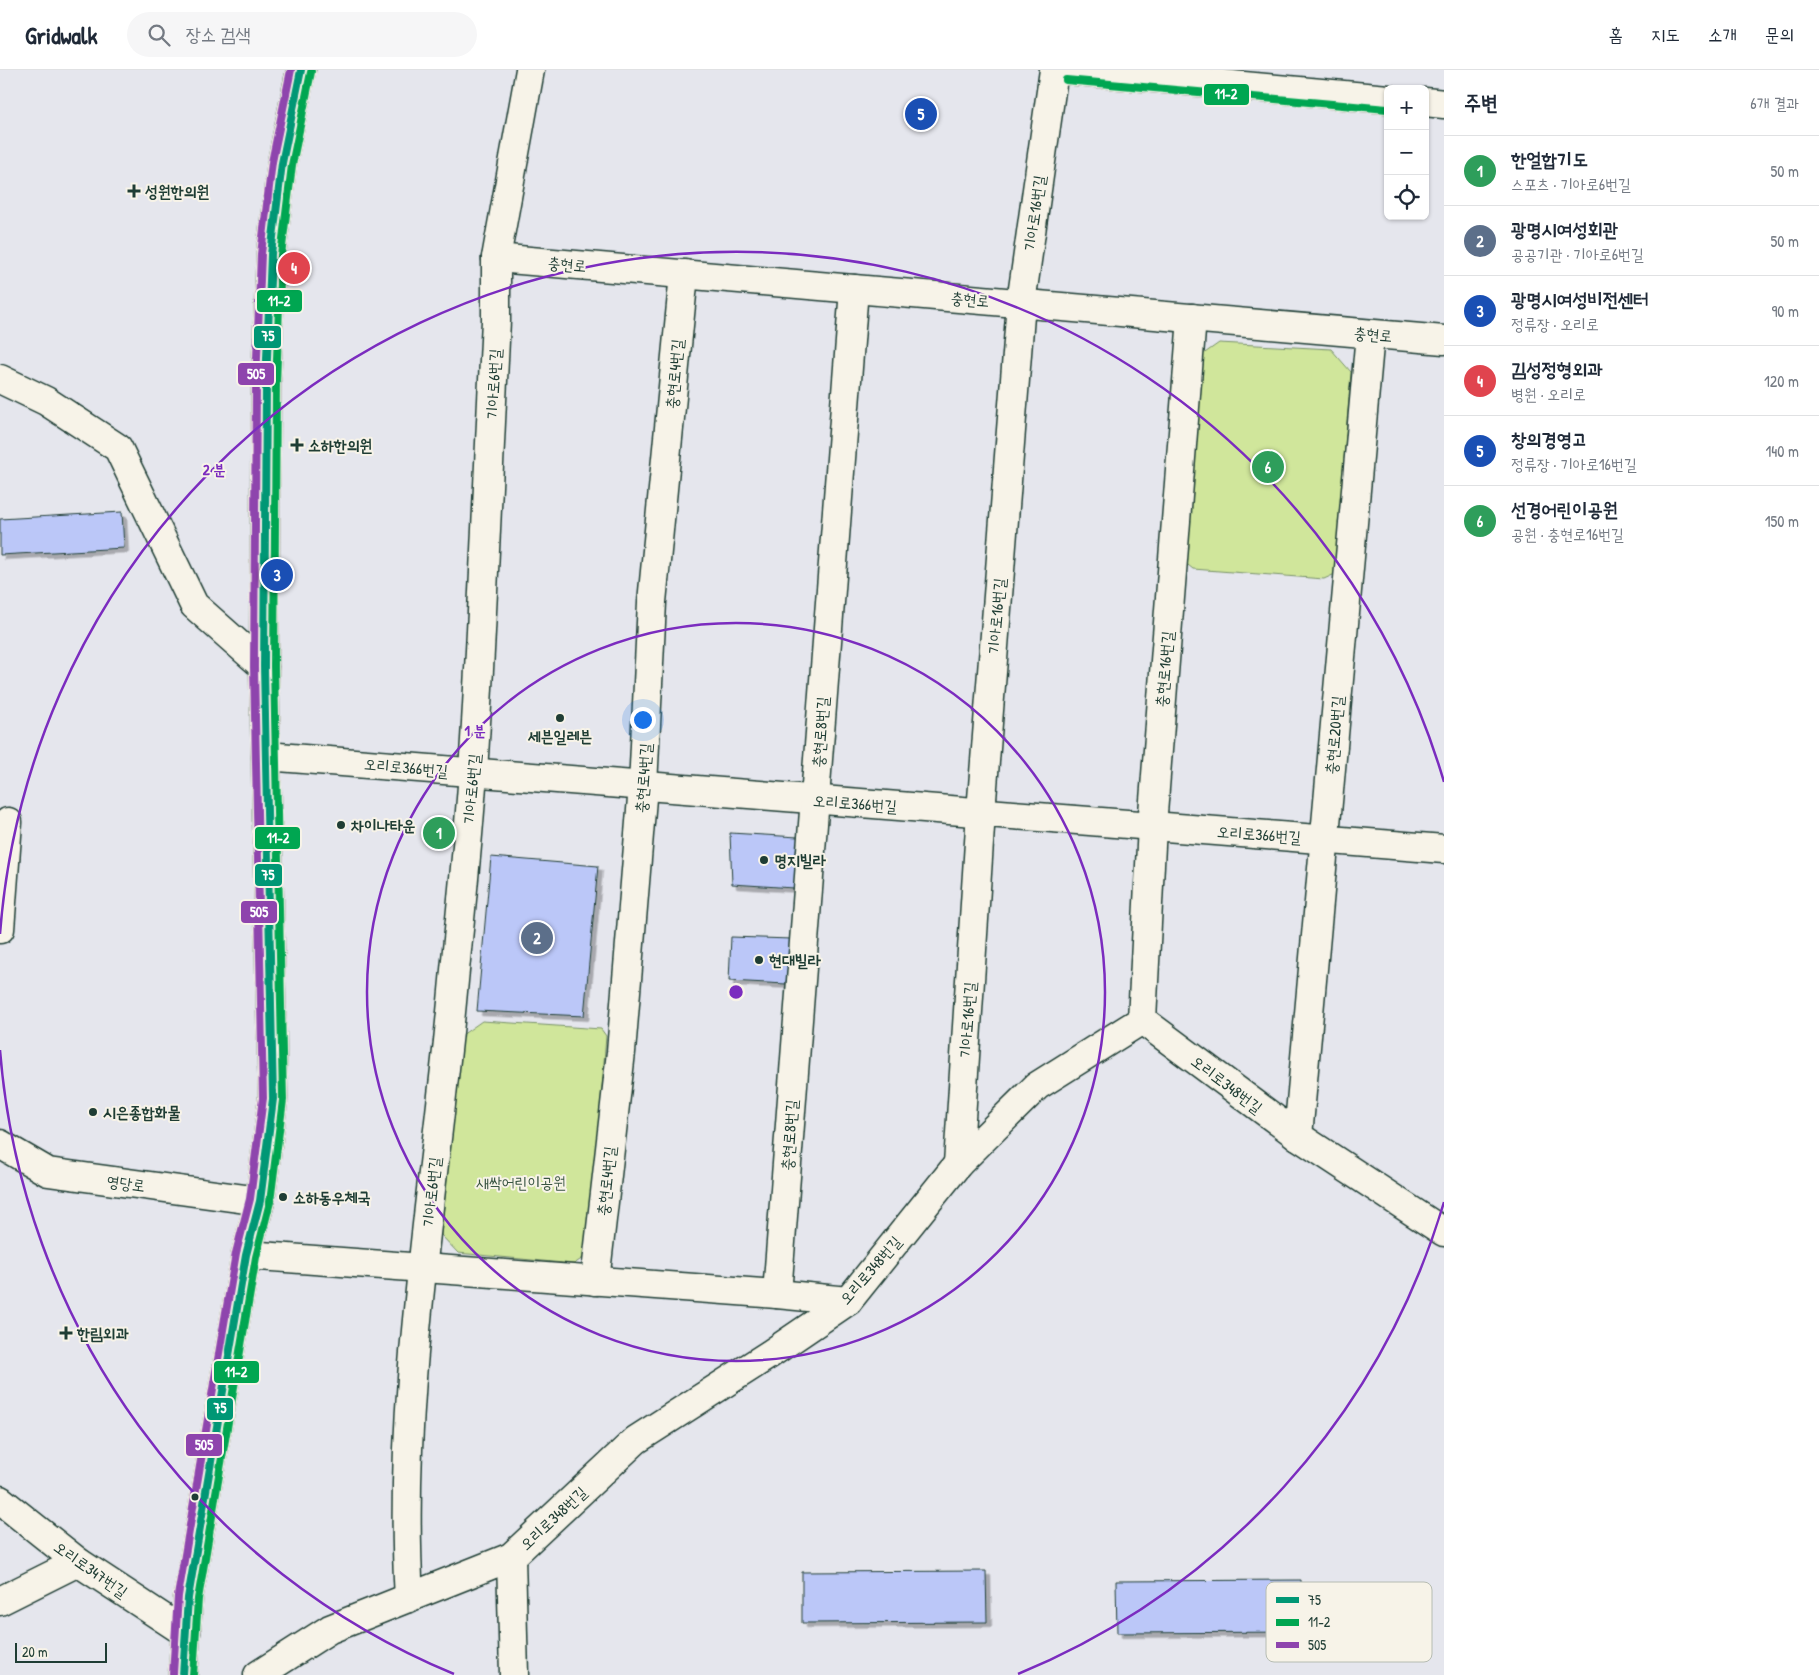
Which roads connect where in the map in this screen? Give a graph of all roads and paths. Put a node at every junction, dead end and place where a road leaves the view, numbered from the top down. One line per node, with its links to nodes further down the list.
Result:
1 (301, 70): 16 (street)
2 (530, 70): 8 (street, 기아로6번길)
3 (1054, 70): 11 (street, 기아로16번길)
4 (1068, 70): 5 (street)
5 (1384, 98)
6 (1429, 102): 7 (street)
7 (1444, 104)
8 (496, 258): 9 (street, 충현로); 18 (street, 기아로6번길)
9 (684, 274): 10 (street, 충현로); 19 (street, 충현로4번길)
10 (854, 289): 11 (street, 충현로); 20 (street, 충현로8번길)
11 (1021, 303): 12 (street, 충현로); 21 (street, 기아로16번길)
12 (1192, 318): 13 (street, 충현로); 23 (street, 충현로16번길)
13 (1370, 334): 14 (street, 충현로); 24 (street, 충현로20번길)
14 (1444, 340)
15 (0, 379): 16 (street)
16 (264, 667): 17 (street)
17 (266, 756): 18 (street, 오리로366번길); 31 (street)
18 (473, 772): 19 (street, 오리로366번길); 34 (street, 기아로6번길)
19 (643, 786): 20 (street, 오리로366번길); 35 (street, 충현로4번길)
20 (815, 800): 21 (street, 오리로366번길); 36 (street, 충현로8번길)
21 (981, 812): 23 (street, 오리로366번길); 30 (street, 기아로16번길)
22 (8, 822): 26 (street)
23 (1152, 826): 24 (street, 오리로366번길); 27 (street, 충현로16번길)
24 (1324, 840): 25 (street, 오리로366번길); 28 (street, 충현로20번길)
25 (1444, 849)
26 (0, 929)
27 (1142, 1020): 28 (street, 오리로348번길); 30 (street, 오리로348번길)
28 (1298, 1136): 32 (street, 오리로348번길)
29 (0, 1144): 31 (street, 영당로)
30 (958, 1164): 37 (street, 오리로348번길)
31 (260, 1201): 33 (street)
32 (1444, 1232)
33 (246, 1255): 34 (street); 43 (street)
34 (423, 1268): 35 (street); 41 (street, 기아로6번길)
35 (595, 1281): 36 (street)
36 (777, 1294): 37 (street)
37 (848, 1301): 39 (street, 오리로348번길)
38 (0, 1500): 40 (street, 오리로347번길)
39 (511, 1557): 41 (street, 오리로348번길); 46 (street)
40 (78, 1562): 42 (street); 43 (street, 오리로347번길)
41 (409, 1598): 45 (street, 오리로348번길)
42 (0, 1600)
43 (186, 1633): 44 (street)
44 (183, 1675)
45 (258, 1675)
46 (514, 1675)

